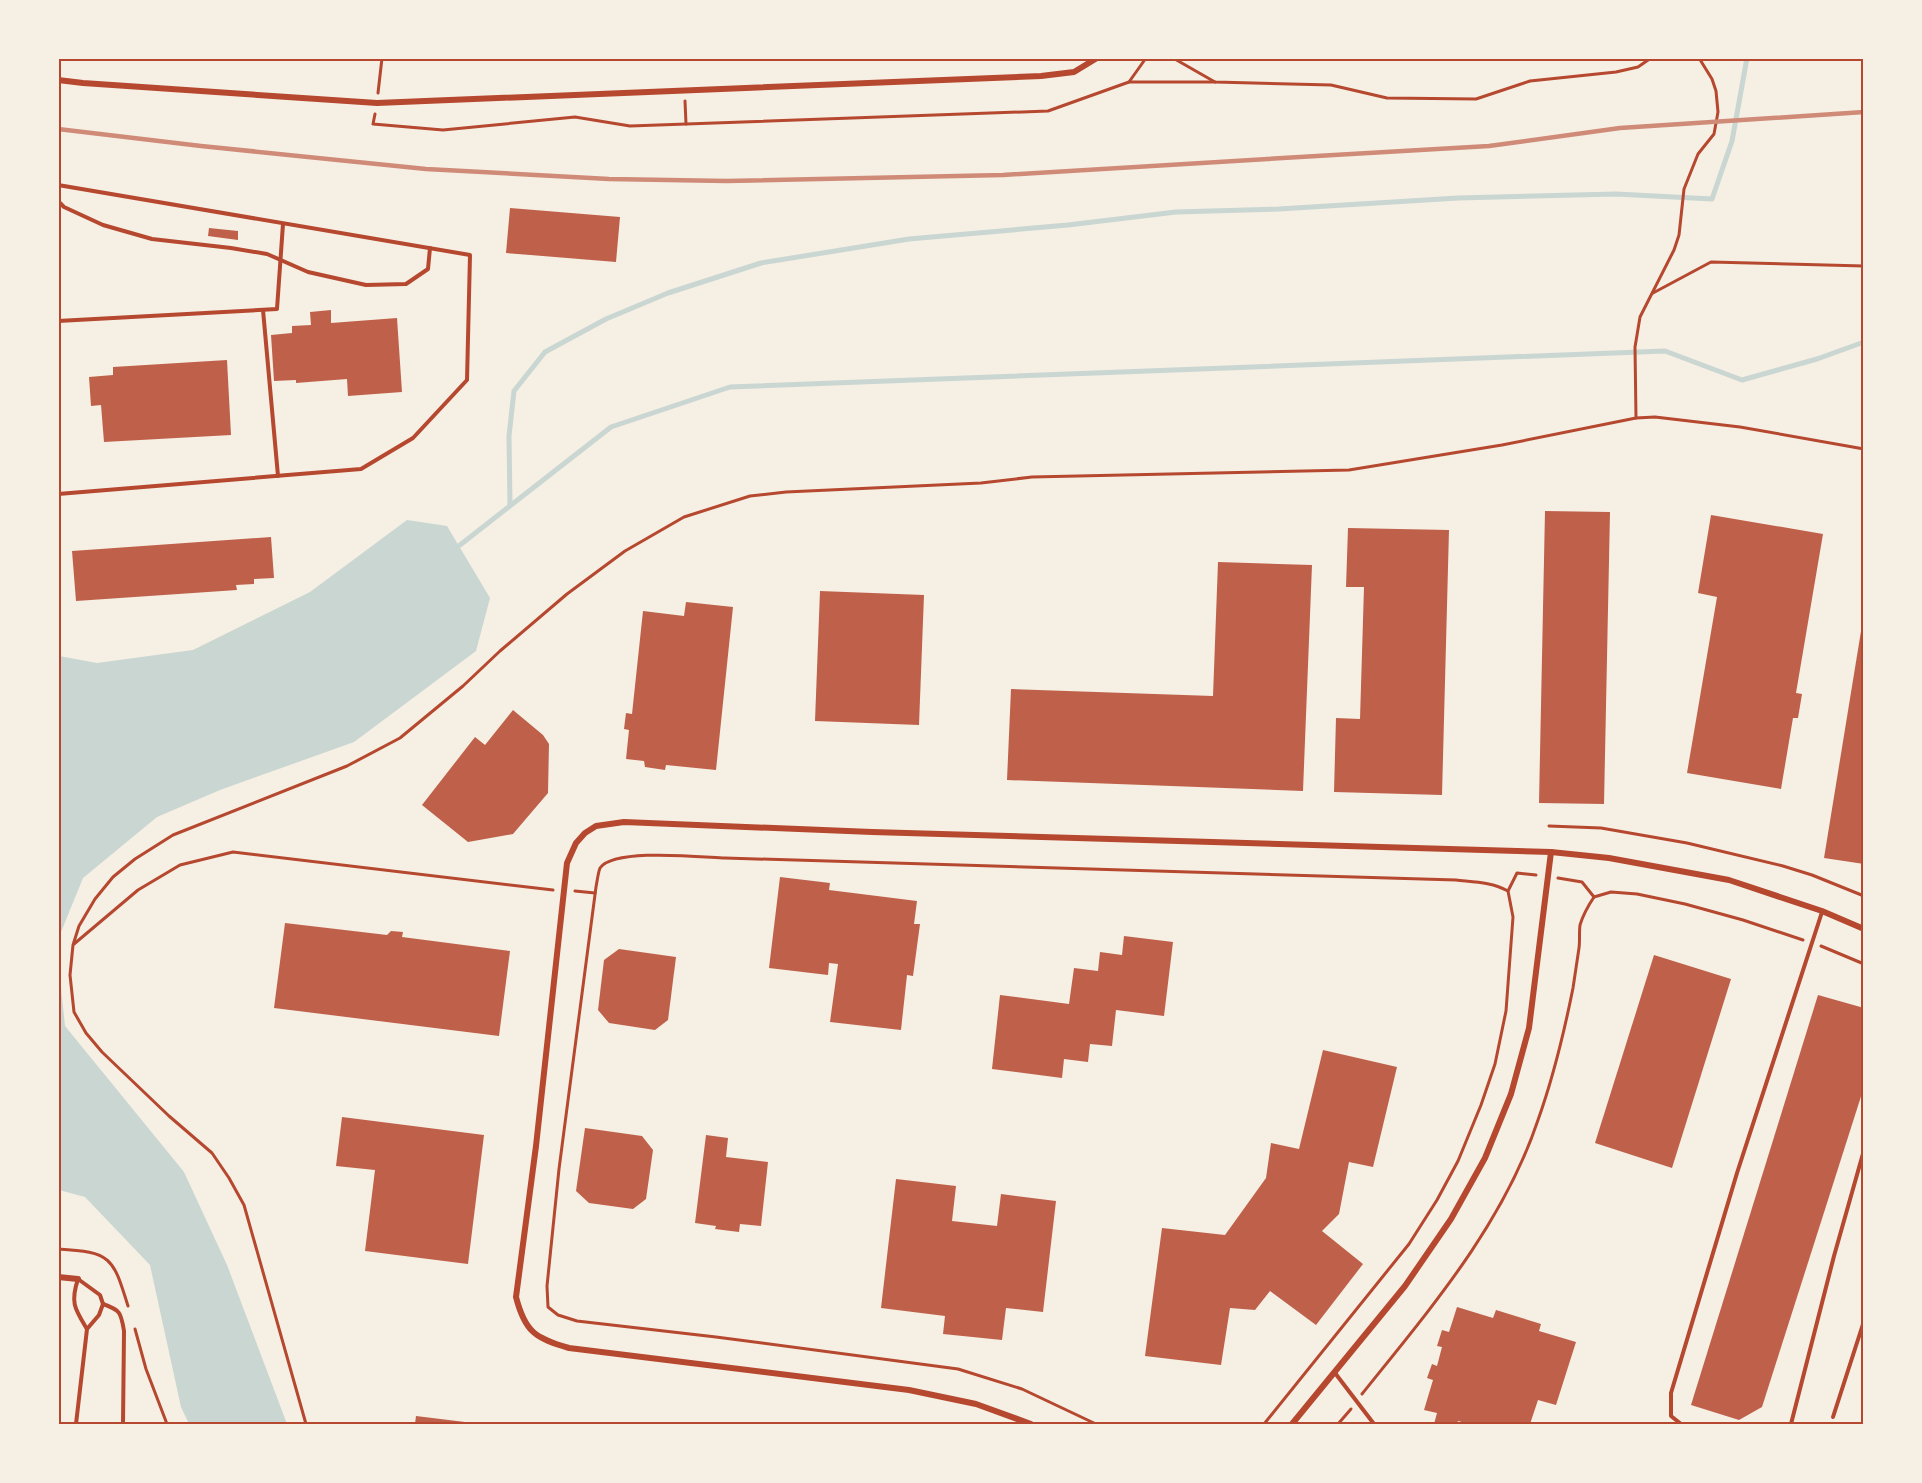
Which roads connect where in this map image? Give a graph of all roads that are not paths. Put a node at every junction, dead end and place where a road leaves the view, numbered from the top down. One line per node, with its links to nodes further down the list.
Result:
1 (1097, 58): 2 (street)
2 (58, 80)
3 (58, 185): 5 (lane)
4 (58, 201): 7 (lane)
5 (283, 224): 6 (lane); 7 (lane)
6 (430, 248): 7 (lane); 10 (lane)
7 (280, 260): 8 (lane)
8 (263, 310): 9 (lane); 10 (lane)
9 (58, 321)
10 (278, 476): 11 (lane)
11 (58, 494)
12 (1551, 852): 13 (street); 21 (street); 25 (street)
13 (1822, 911): 14 (street); 28 (lane)
14 (1863, 929)
15 (1863, 1150): 29 (lane)
16 (58, 1277): 17 (street)
17 (78, 1280): 18 (lane); 20 (lane)
18 (103, 1304): 20 (lane); 24 (lane)
19 (1863, 1321): 22 (lane)
20 (87, 1329): 23 (lane)
21 (1335, 1373): 26 (street); 27 (lane)
22 (1833, 1417)
23 (76, 1425)
24 (123, 1425)
25 (1031, 1425)
26 (1292, 1425)
27 (1374, 1425)
28 (1681, 1425)
29 (1791, 1425)

